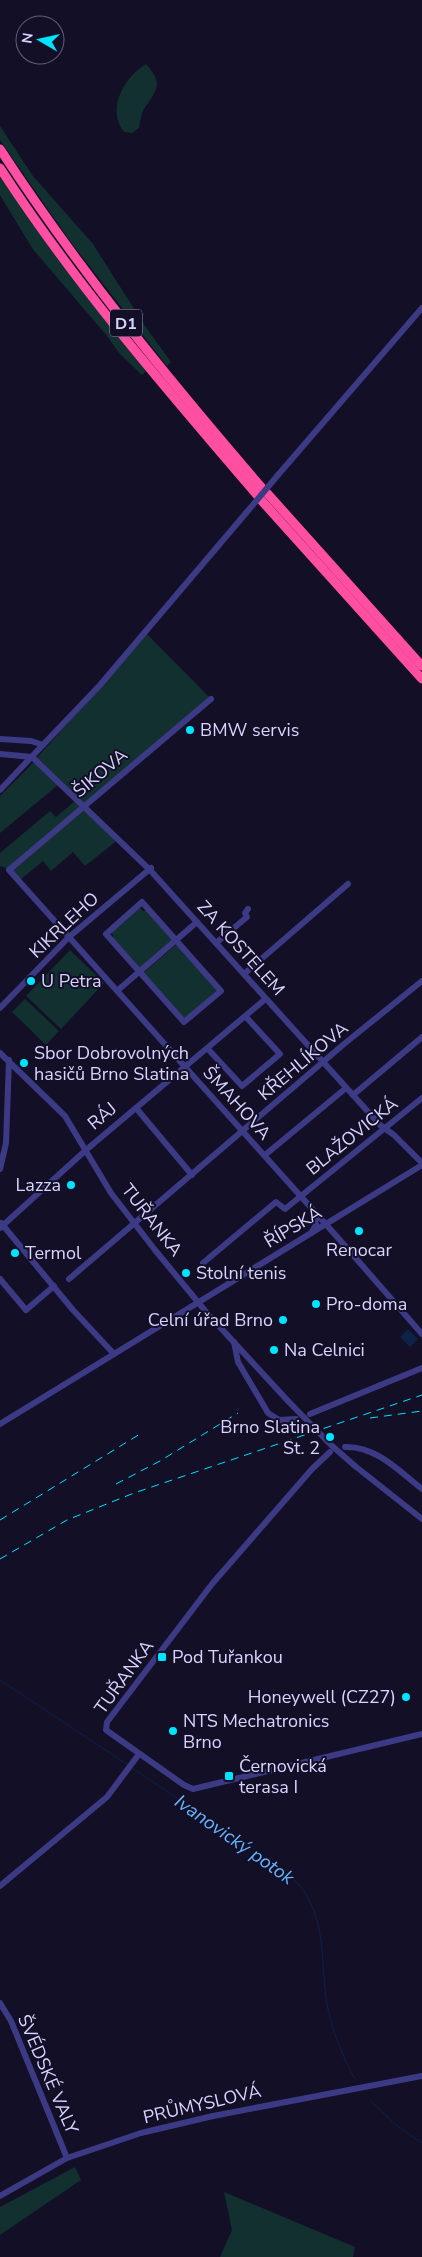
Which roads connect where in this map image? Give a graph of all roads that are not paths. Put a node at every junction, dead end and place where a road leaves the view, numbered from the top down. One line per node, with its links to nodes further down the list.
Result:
1 (0, 149): 4 (highway, D1)
2 (0, 168): 4 (highway, D1)
3 (422, 308): 9 (street, bridge)
4 (262, 494): 5 (highway, D1); 6 (highway, D1)
5 (422, 666)
6 (422, 679)
7 (211, 699): 13 (street, ŠIKOVA)
8 (0, 739): 9 (street)
9 (43, 745): 11 (street)
10 (0, 754): 11 (street)
11 (32, 757): 12 (street); 13 (street, ZA KOSTELEM)
12 (0, 790)
13 (83, 806): 14 (street, ZA KOSTELEM); 15 (street, ŠIKOVA)
14 (151, 869): 18 (street, ZA KOSTELEM); 19 (street, KIKRLEHO)
15 (9, 870): 19 (street, ŠMAHOVA)
16 (348, 884): 23 (street)
17 (248, 909): 21 (street)
18 (197, 922): 20 (street); 21 (street, ZA KOSTELEM)
19 (69, 937): 25 (street, ŠMAHOVA); 27 (street, KIKRLEHO)
20 (177, 940): 22 (street); 22 (street); 22 (street)
21 (216, 943): 23 (street, ZA KOSTELEM)
22 (139, 972): 25 (street)
23 (244, 974): 33 (street, ZA KOSTELEM)
24 (422, 980): 33 (street, KŘEHLÍKOVA)
25 (118, 990): 34 (street, ŠMAHOVA)
26 (263, 1001): 28 (street, RÁJ)
27 (0, 1008)
28 (246, 1017): 30 (street, RÁJ); 30 (street)
29 (422, 1037): 36 (street)
30 (208, 1049): 34 (street, RÁJ)
31 (0, 1053): 32 (street, TUŘANKA)
32 (9, 1060): 41 (street, TUŘANKA); 44 (street)
33 (324, 1062): 35 (street, ZA KOSTELEM); 40 (street, KŘEHLÍKOVA)
34 (186, 1067): 38 (street, RÁJ); 40 (street, ŠMAHOVA)
35 (346, 1088): 36 (street, ZA KOSTELEM); 42 (street)
36 (353, 1096): 39 (street, ZA KOSTELEM)
37 (422, 1098): 39 (street, BLAŽOVICKÁ)
38 (136, 1108): 41 (street, RÁJ); 45 (street)
39 (384, 1129): 43 (street, ZA KOSTELEM); 46 (street, BLAŽOVICKÁ)
40 (243, 1131): 42 (street, ŠMAHOVA); 45 (street, KŘEHLÍKOVA)
41 (86, 1150): 48 (street, TUŘANKA); 50 (street, RÁJ)
42 (265, 1155): 46 (street, ŠMAHOVA)
43 (422, 1164): 49 (street, ŘÍPSKÁ)
44 (0, 1169)
45 (192, 1175): 48 (street, KŘEHLÍKOVA)
46 (301, 1196): 47 (street, ŠMAHOVA); 52 (street, BLAŽOVICKÁ)
47 (313, 1211): 49 (street, ŠMAHOVA); 51 (street)
48 (134, 1223): 54 (street, KŘEHLÍKOVA); 56 (street, TUŘANKA)
49 (326, 1224): 51 (street, ŘÍPSKÁ); 57 (street, ŠMAHOVA)
50 (1, 1225): 55 (street)
51 (310, 1234): 56 (street, ŘÍPSKÁ)
52 (203, 1263)
53 (0, 1279): 55 (street)
54 (69, 1279)
55 (54, 1286): 59 (street)
56 (198, 1302): 58 (street, TUŘANKA); 59 (street, ŘÍPSKÁ)
57 (422, 1334)
58 (234, 1342): 62 (street); 67 (street, TUŘANKA, bridge)
59 (114, 1354): 63 (street, ŘÍPSKÁ)
60 (422, 1368): 61 (street)
61 (310, 1414)
62 (294, 1419)
63 (0, 1424)
64 (345, 1447): 66 (street)
65 (330, 1452): 69 (street, TUŘANKA)
66 (422, 1489)
67 (422, 1519)
68 (422, 1734): 69 (street, TUŘANKA)
69 (139, 1754): 70 (street)
70 (0, 1886)
71 (0, 2003): 73 (street, ŠVÉDSKÉ VALY)
72 (422, 2076): 73 (street, PRŮMYSLOVÁ)
73 (67, 2158): 74 (street, PRŮMYSLOVÁ)
74 (0, 2196)

